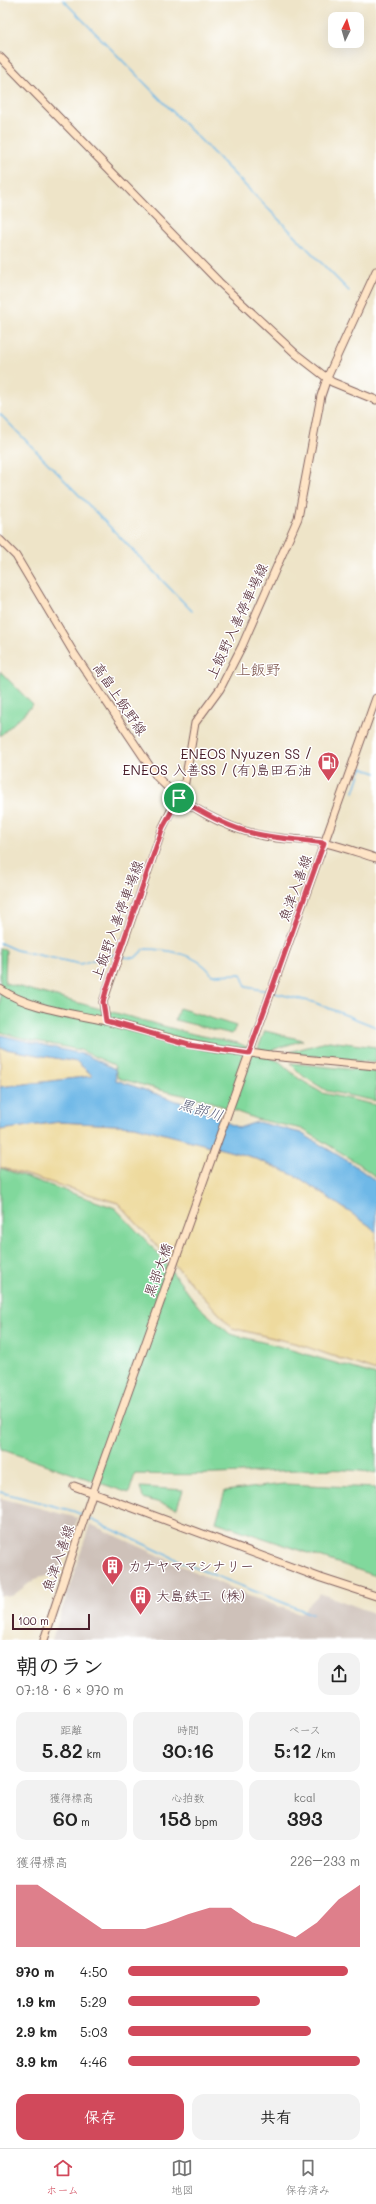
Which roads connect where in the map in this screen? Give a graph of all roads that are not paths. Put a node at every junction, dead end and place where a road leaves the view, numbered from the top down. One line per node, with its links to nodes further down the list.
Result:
1 (0, 57): 3 (main road)
2 (376, 271): 3 (main road, 上飯野入善停車場線)
3 (326, 378): 4 (main road); 7 (main road, 上飯野入善停車場線)
4 (376, 400)
5 (0, 540): 7 (main road, 高畠上飯野線)
6 (376, 698): 8 (main road, 魚津入善線)
7 (179, 798): 8 (main road, 高畠上飯野線); 11 (main road, 上飯野入善停車場線)
8 (324, 843): 9 (main road, 高畠上飯野線); 12 (main road, 魚津入善線)
9 (376, 858)
10 (0, 989): 11 (main road)
11 (106, 1021): 12 (main road)
12 (249, 1053): 13 (main road, 魚津入善線); 14 (main road)
13 (244, 1063): 15 (main road, 黒部大橋)
14 (376, 1066)
15 (95, 1485): 17 (main road, 魚津入善線)
16 (74, 1486): 17 (main road)
17 (93, 1493): 18 (main road); 19 (main road, 魚津入善線)
18 (376, 1596)
19 (44, 1640)

